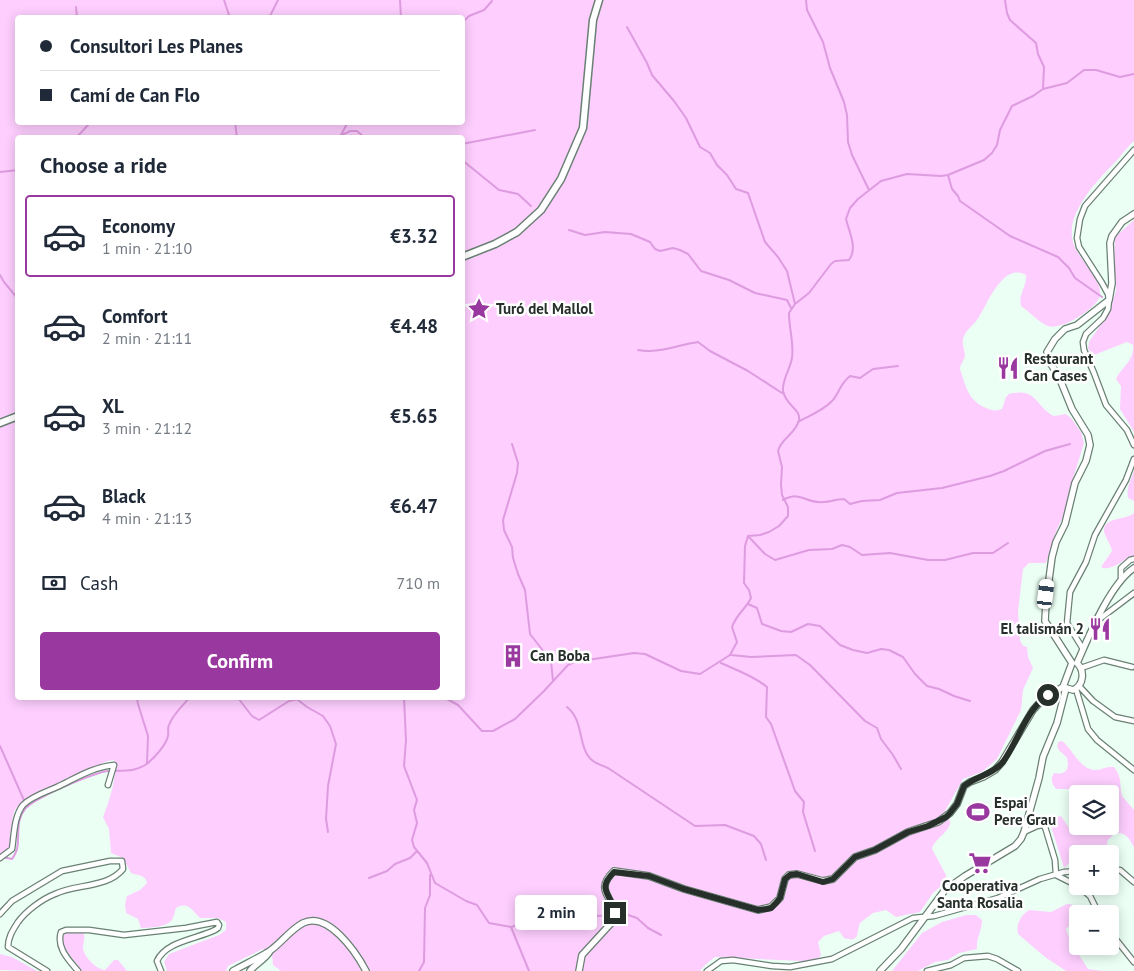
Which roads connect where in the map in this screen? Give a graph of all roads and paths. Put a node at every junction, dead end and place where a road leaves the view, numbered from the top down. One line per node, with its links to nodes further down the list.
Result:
1 (599, 0): 4 (main road)
2 (1134, 150): 5 (street)
3 (1134, 214): 5 (street)
4 (465, 256)
5 (1110, 300): 8 (street); 16 (street)
6 (15, 417): 7 (main road)
7 (0, 423)
8 (1134, 446)
9 (1134, 459): 15 (street)
10 (1134, 559): 12 (street)
11 (1134, 568): 12 (street)
12 (1121, 580): 14 (street)
13 (1134, 593): 14 (street)
14 (1097, 621): 15 (street)
15 (1083, 650): 16 (street)
16 (1077, 664): 17 (street); 18 (street); 19 (street)
17 (1132, 667)
18 (1078, 687): 19 (street); 20 (street); 21 (street)
19 (1064, 688): 23 (street); 41 (street)
20 (1134, 721)
21 (1134, 770)
22 (108, 785): 24 (street)
23 (1024, 832): 27 (street); 31 (street)
24 (0, 858)
25 (1119, 870): 29 (street)
26 (1069, 873): 27 (street)
27 (1056, 875): 28 (street); 31 (street)
28 (1069, 882)
29 (1134, 882)
30 (0, 914): 35 (street)
31 (928, 916): 42 (street); 43 (street)
32 (1119, 944): 34 (street)
33 (270, 951): 38 (street); 39 (street); 40 (street)
34 (1134, 962)
35 (47, 971)
36 (78, 971): 37 (street)
37 (161, 971)
38 (233, 971)
39 (250, 971)
40 (366, 971)
41 (579, 971)
42 (707, 971)
43 (880, 971)
44 (926, 971): 45 (street)
45 (1018, 971)

